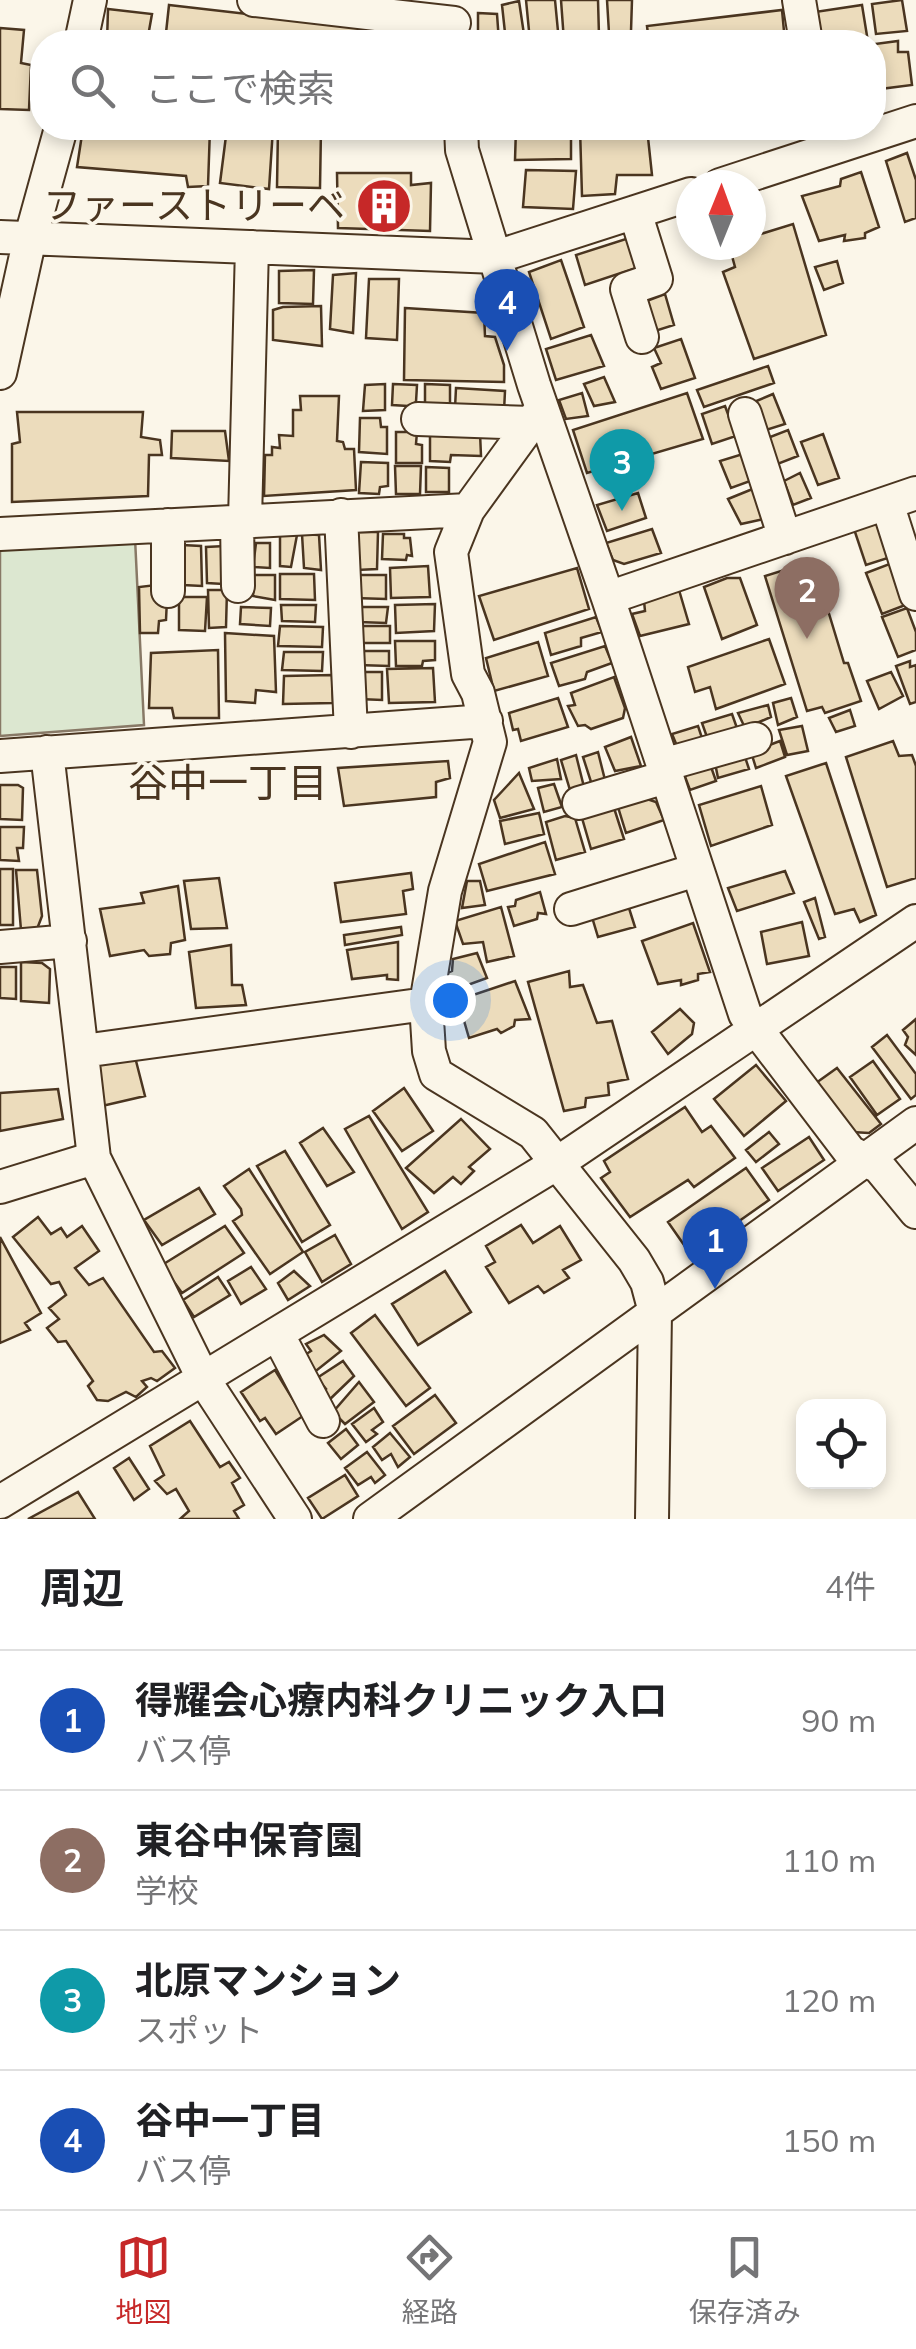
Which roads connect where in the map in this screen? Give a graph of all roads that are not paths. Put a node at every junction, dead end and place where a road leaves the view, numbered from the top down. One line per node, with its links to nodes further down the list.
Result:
1 (90, 0): 5 (street)
2 (254, 0): 4 (street)
3 (800, 0): 6 (street)
4 (454, 22)
5 (83, 30)
6 (804, 30)
7 (916, 121): 8 (street)
8 (886, 127)
9 (55, 140): 15 (street)
10 (462, 140): 17 (street)
11 (821, 140): 12 (street)
12 (754, 170)
13 (676, 199): 14 (street)
14 (635, 212): 17 (street); 18 (street)
15 (15, 238): 16 (street); 19 (street)
16 (252, 247): 17 (street); 26 (street)
17 (496, 256): 21 (street)
18 (642, 336)
19 (0, 374)
20 (745, 414): 29 (street)
21 (537, 415): 22 (street); 24 (street); 33 (street)
22 (418, 419)
23 (902, 498): 29 (street); 32 (street)
24 (468, 510): 25 (street); 34 (street)
25 (340, 515): 26 (street); 35 (street)
26 (241, 521): 27 (street); 30 (street)
27 (168, 525): 28 (street); 31 (street)
28 (0, 534)
29 (785, 538): 33 (street)
30 (238, 586)
31 (168, 591)
32 (916, 594)
33 (608, 598): 39 (street)
34 (486, 721): 35 (street); 46 (street)
35 (351, 732): 37 (street)
36 (755, 739): 39 (street)
37 (46, 752): 38 (street); 44 (street)
38 (0, 756)
39 (664, 771): 40 (street); 41 (street)
40 (579, 804)
41 (696, 870): 42 (street); 47 (street)
42 (571, 909)
43 (916, 921): 47 (street)
44 (70, 941): 45 (street); 48 (street)
45 (0, 947)
46 (426, 1004): 48 (street); 52 (street)
47 (755, 1028): 51 (street); 52 (street)
48 (83, 1051): 50 (street)
49 (916, 1123): 51 (street)
50 (94, 1158): 53 (street); 57 (street)
51 (864, 1160): 54 (street); 55 (street)
52 (559, 1162): 55 (street); 56 (street)
53 (0, 1186)
54 (916, 1212)
55 (656, 1312): 61 (street); 62 (street)
56 (278, 1335): 57 (street); 58 (street)
57 (204, 1380): 59 (street); 60 (street)
58 (323, 1420)
59 (0, 1502)
60 (295, 1519)
61 (370, 1519)
62 (652, 1519)

